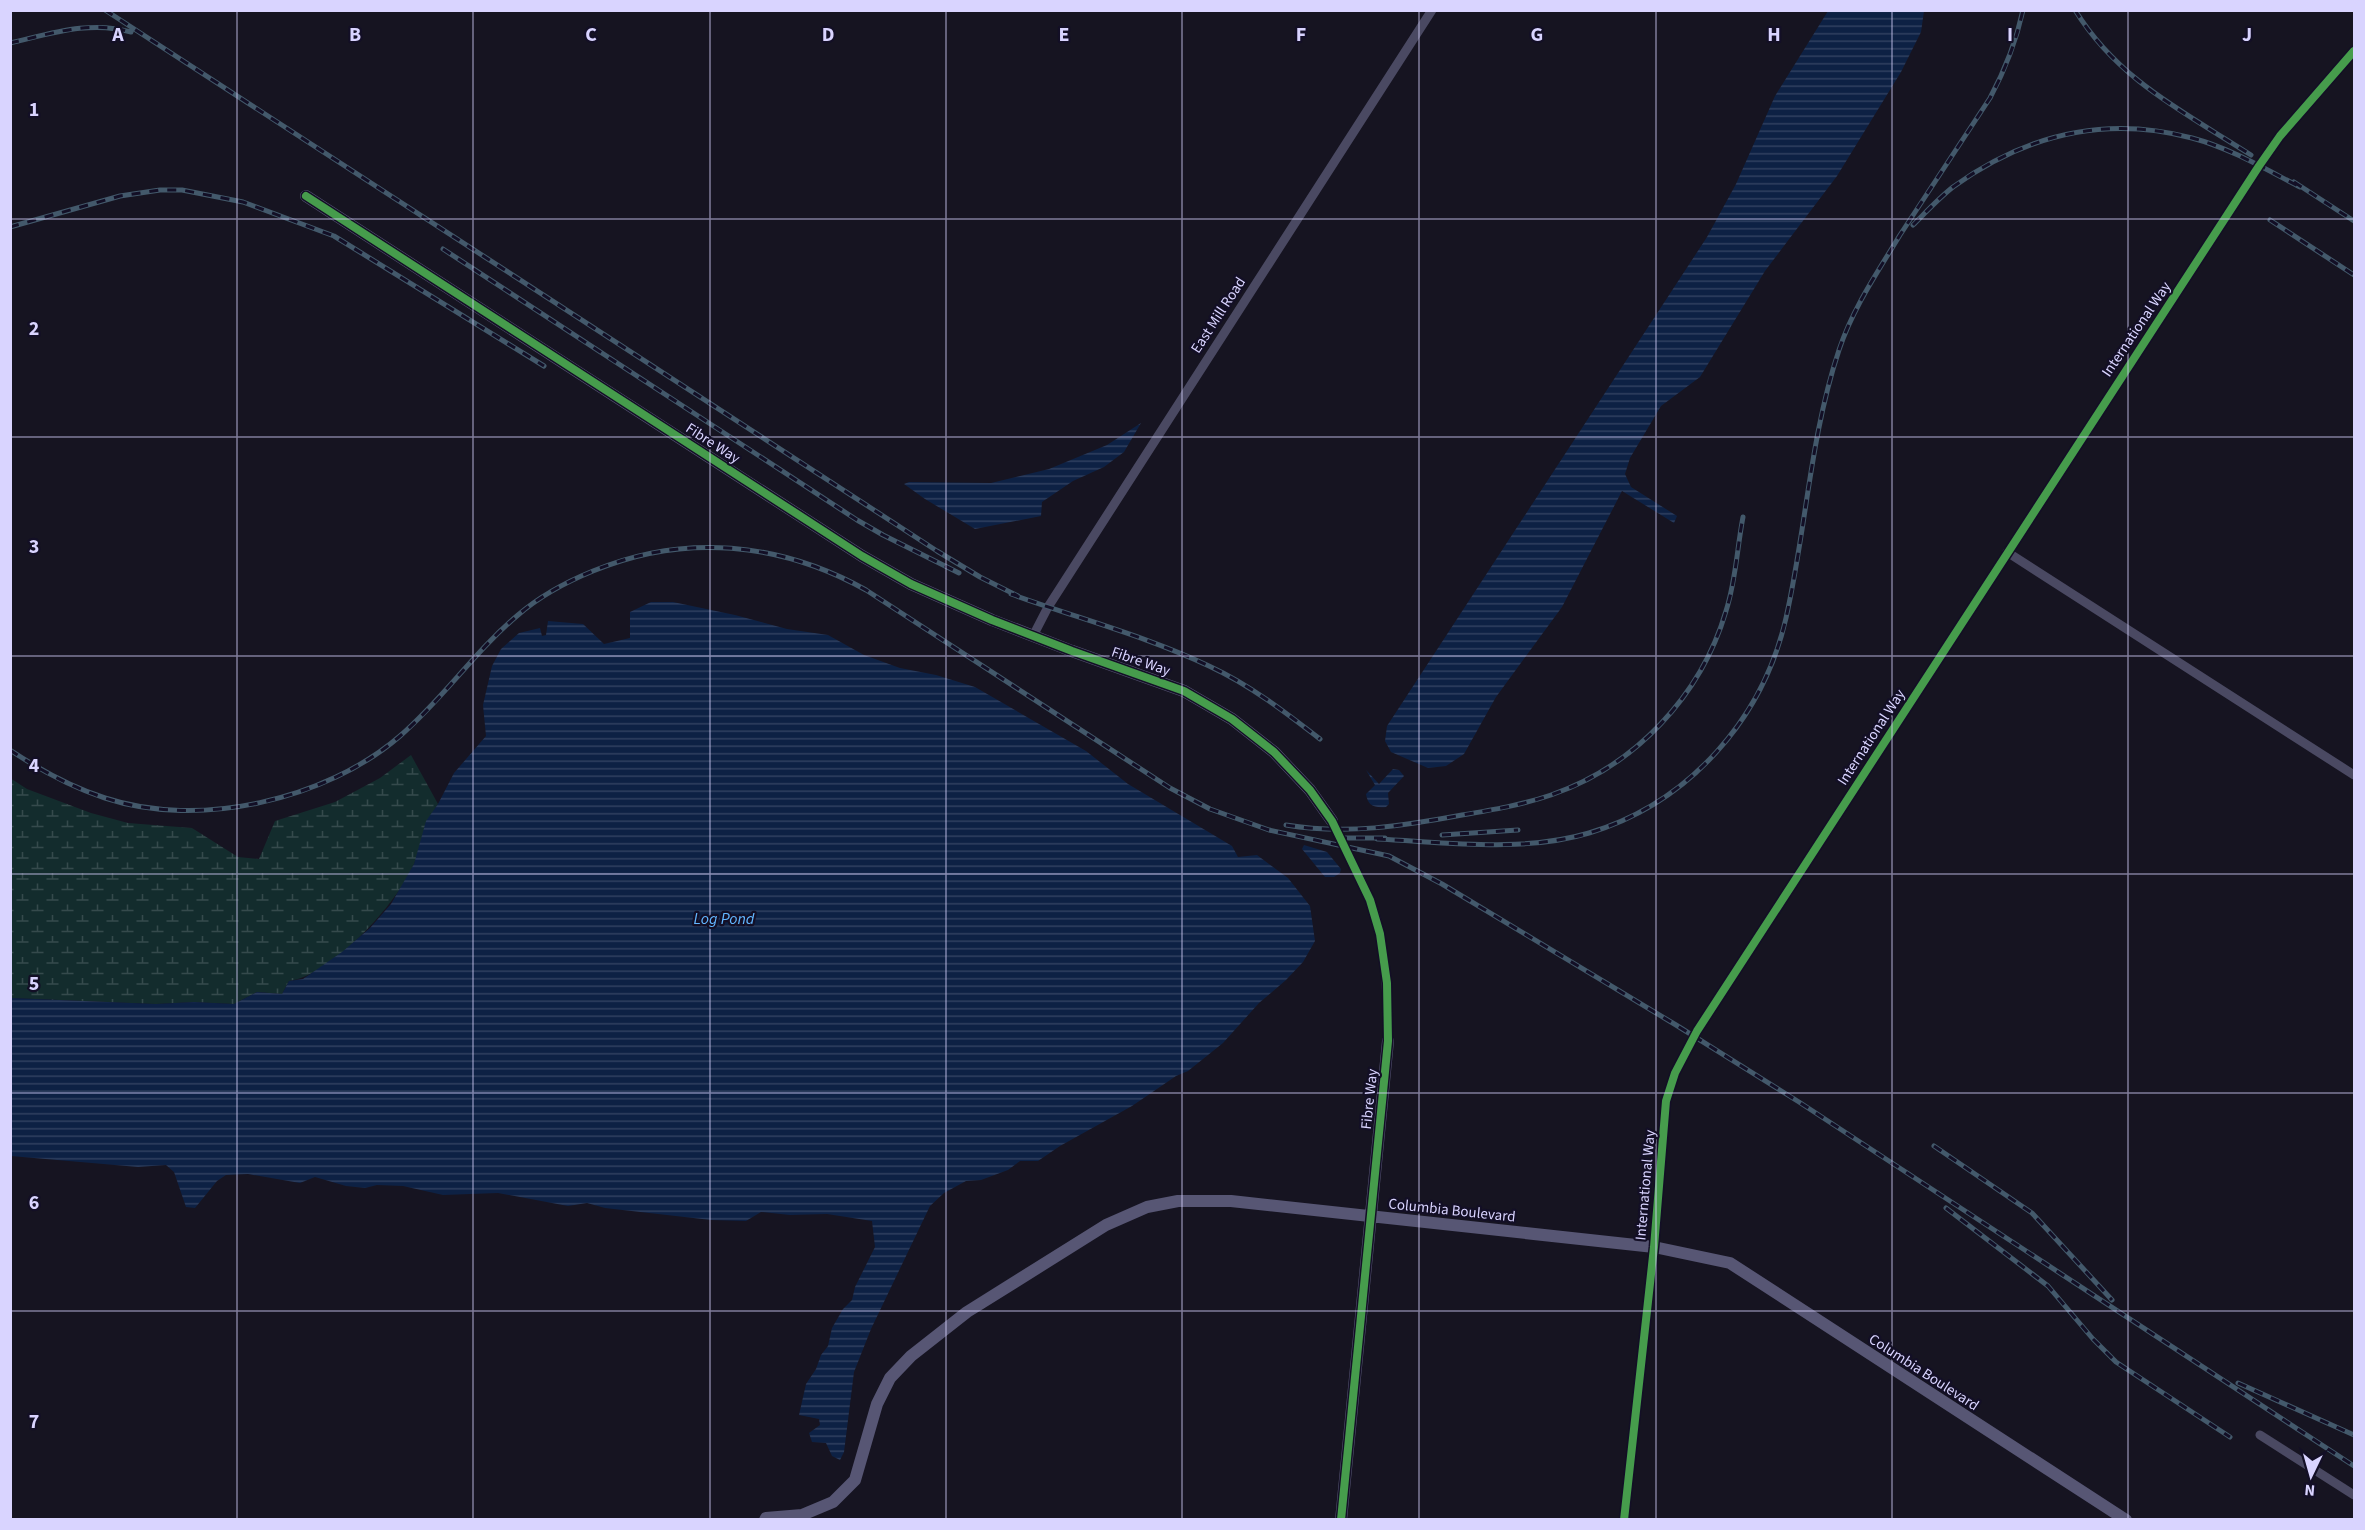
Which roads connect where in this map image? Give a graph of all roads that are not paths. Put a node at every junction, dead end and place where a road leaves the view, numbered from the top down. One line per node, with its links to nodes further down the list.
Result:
1 (1432, 10): 5 (street, East Mill Road)
2 (2355, 51): 4 (street, International Way)
3 (306, 196): 5 (street, Fibre Way)
4 (2007, 552): 6 (street); 10 (street, International Way)
5 (1033, 636): 7 (street, Fibre Way)
6 (2355, 775)
7 (1332, 821): 8 (street, Fibre Way)
8 (1388, 1041): 9 (street, Fibre Way)
9 (1371, 1216): 10 (street, Columbia Boulevard); 13 (street, Columbia Boulevard); 14 (street, Fibre Way)
10 (1654, 1247): 15 (street, International Way); 16 (street, Columbia Boulevard)
11 (2260, 1435): 12 (street)
12 (2355, 1495)
13 (765, 1519)
14 (1341, 1520)
15 (1624, 1520)
16 (2126, 1520)

